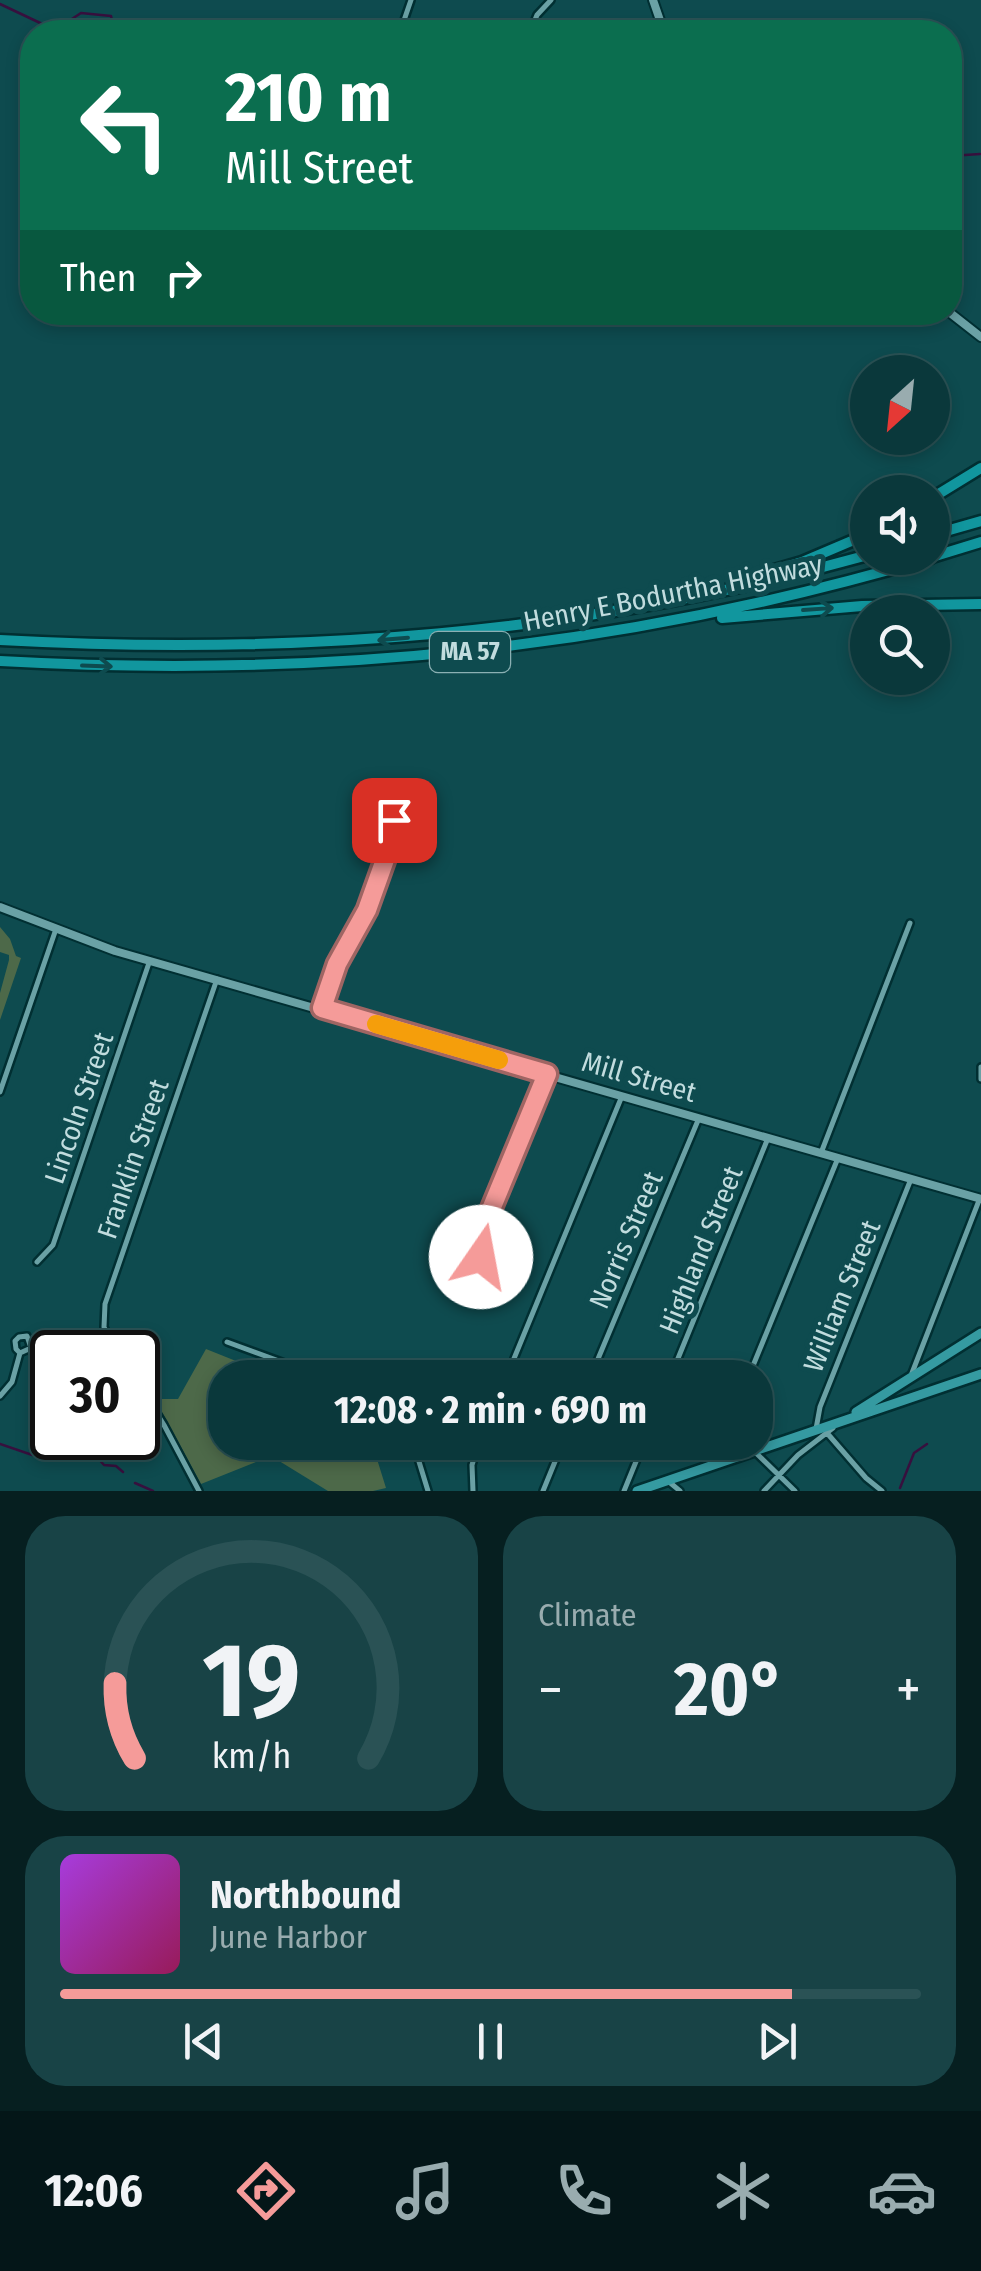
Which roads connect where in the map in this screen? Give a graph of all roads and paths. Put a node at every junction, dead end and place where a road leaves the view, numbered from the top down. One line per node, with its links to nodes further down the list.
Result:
1 (551, 0): 2 (street)
2 (534, 20)
3 (981, 468): 4 (highway)
4 (950, 487)
5 (981, 520): 6 (highway)
6 (950, 530)
7 (850, 541): 13 (highway)
8 (981, 542): 9 (highway, Henry E Bodurtha Highway / MA 57)
9 (950, 551)
10 (850, 559): 13 (highway, Henry E Bodurtha Highway / MA 57)
11 (867, 575): 14 (highway, Henry E Bodurtha Highway / MA 57)
12 (981, 604): 14 (highway, one-way to 12)
13 (602, 613): 15 (highway, Henry E Bodurtha Highway / MA 57, one-way to 15)
14 (651, 625): 16 (highway, Henry E Bodurtha Highway / MA 57, one-way to 14)
15 (0, 640)
16 (0, 661)
17 (392, 840): 23 (street)
18 (0, 907): 20 (street, Mill Street)
19 (910, 923): 31 (street)
20 (56, 929): 21 (street, Mill Street); 27 (street)
21 (150, 960): 22 (street, Mill Street); 36 (street, Lincoln Street)
22 (217, 978): 23 (street, Mill Street); 37 (street, Franklin Street)
23 (322, 1008): 25 (street, Mill Street)
24 (981, 1066): 26 (street)
25 (547, 1074): 28 (street, Mill Street); 35 (street)
26 (981, 1080)
27 (0, 1092)
28 (622, 1096): 29 (street, Mill Street); 42 (street)
29 (699, 1118): 30 (street, Mill Street); 43 (street, Norris Street)
30 (768, 1138): 31 (street, Mill Street); 44 (street, Highland Street)
31 (820, 1153): 32 (street, Mill Street)
32 (838, 1158): 33 (street, Mill Street); 45 (street)
33 (911, 1179): 34 (street, Mill Street); 51 (street, William Street)
34 (980, 1199): 47 (street)
35 (475, 1248)
36 (37, 1262)
37 (105, 1330)
38 (981, 1333): 47 (main road)
39 (227, 1342): 41 (street)
40 (20, 1353): 48 (street)
41 (276, 1360)
42 (513, 1360)
43 (598, 1360)
44 (677, 1360)
45 (755, 1360)
46 (981, 1374): 49 (main road)
47 (911, 1376): 49 (main road)
48 (0, 1396)
49 (843, 1420): 51 (main road)
50 (160, 1422): 63 (street)
51 (822, 1431): 52 (main road); 61 (street); 72 (street)
52 (773, 1445)
53 (419, 1460): 64 (street)
54 (474, 1460): 65 (street)
55 (556, 1460): 66 (street)
56 (637, 1460): 67 (street)
57 (714, 1460): 60 (street)
58 (729, 1460): 60 (main road)
59 (763, 1460): 61 (street)
60 (712, 1466): 62 (main road)
61 (778, 1475): 70 (street); 71 (street)
62 (668, 1480): 68 (main road); 69 (street)
63 (199, 1491)
64 (428, 1491)
65 (473, 1491)
66 (543, 1491)
67 (624, 1491)
68 (637, 1491)
69 (680, 1491)
70 (764, 1491)
71 (795, 1491)
72 (882, 1491)

